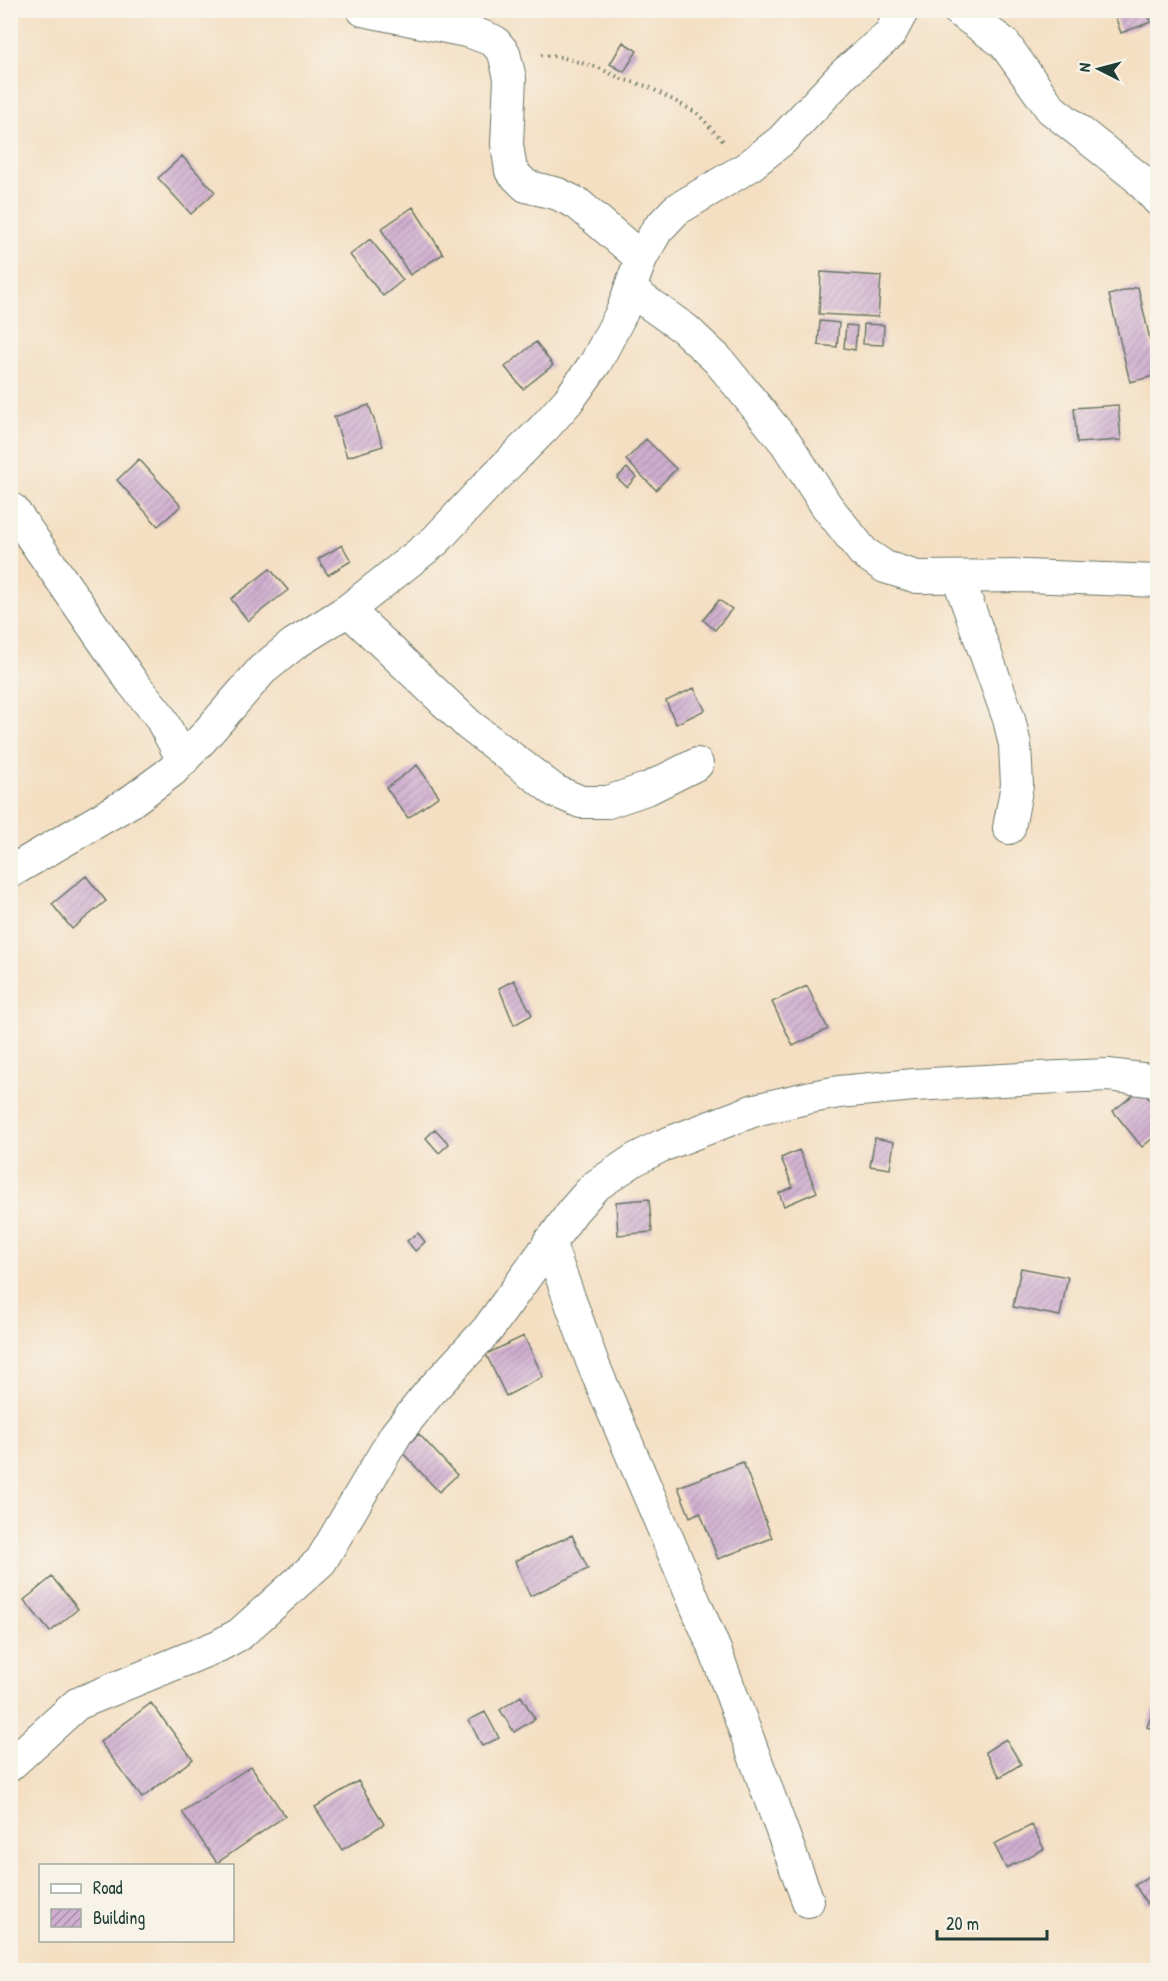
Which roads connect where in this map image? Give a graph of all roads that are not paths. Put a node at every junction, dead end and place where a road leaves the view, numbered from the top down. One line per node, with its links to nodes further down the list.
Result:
1 (363, 10): 5 (street)
2 (903, 10): 5 (street)
3 (958, 10): 4 (street)
4 (1158, 200)
5 (641, 258): 6 (street)
6 (630, 290): 8 (street); 10 (street)
7 (13, 510): 11 (street)
8 (958, 577): 9 (street); 13 (street)
9 (1158, 581)
10 (348, 610): 11 (street); 12 (street)
11 (183, 760): 14 (street)
12 (697, 764)
13 (1009, 828)
14 (10, 872)
15 (1158, 1080): 16 (street)
16 (549, 1242): 17 (street); 18 (street)
17 (10, 1765)
18 (808, 1901)

